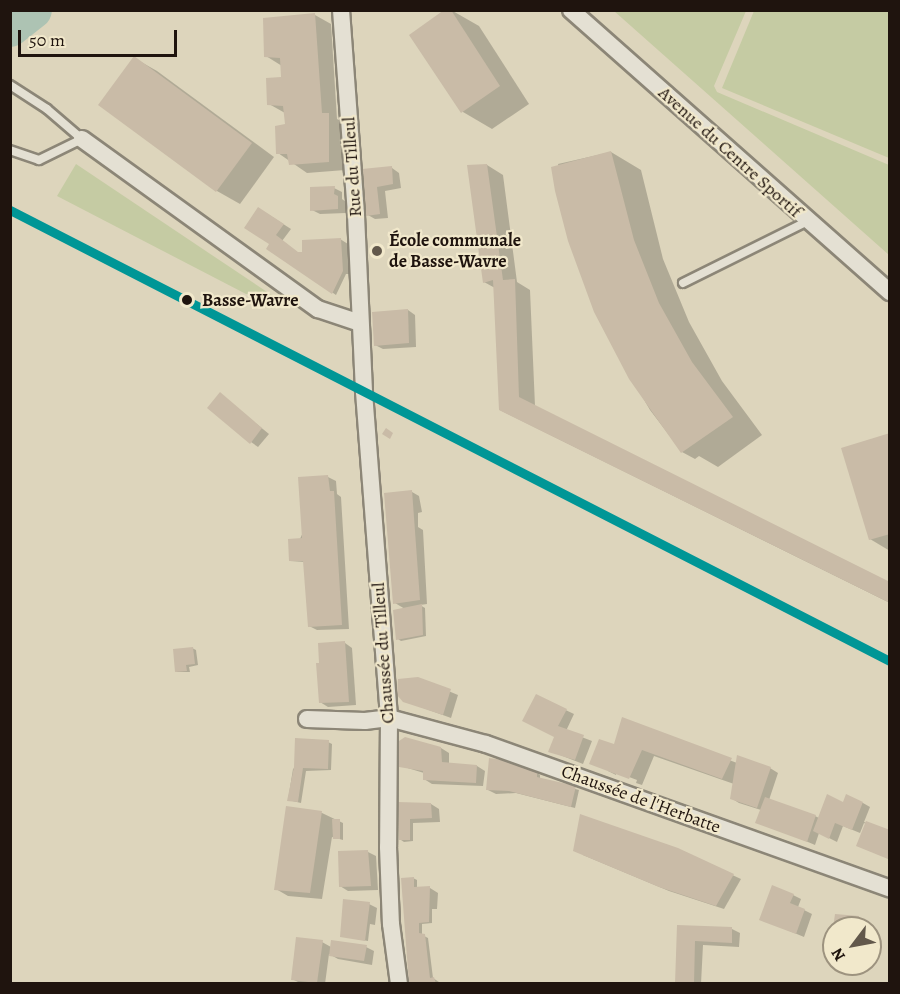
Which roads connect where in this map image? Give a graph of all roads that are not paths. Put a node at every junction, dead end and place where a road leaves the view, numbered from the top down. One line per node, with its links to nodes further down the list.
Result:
1 (341, 10): 9 (street, Rue du Tilleul)
2 (571, 10): 6 (street, Avenue du Centre Sportif)
3 (10, 85): 4 (lane)
4 (82, 139): 5 (lane); 9 (street)
5 (10, 150)
6 (808, 221): 7 (lane); 8 (street, Avenue du Centre Sportif)
7 (683, 283)
8 (890, 292)
9 (360, 323): 10 (street, Chaussée du Tilleul)
10 (389, 718): 11 (street); 12 (street, Chaussée de l'Herbatte); 13 (street, Chaussée du Tilleul)
11 (307, 719)
12 (890, 890)
13 (399, 984)

